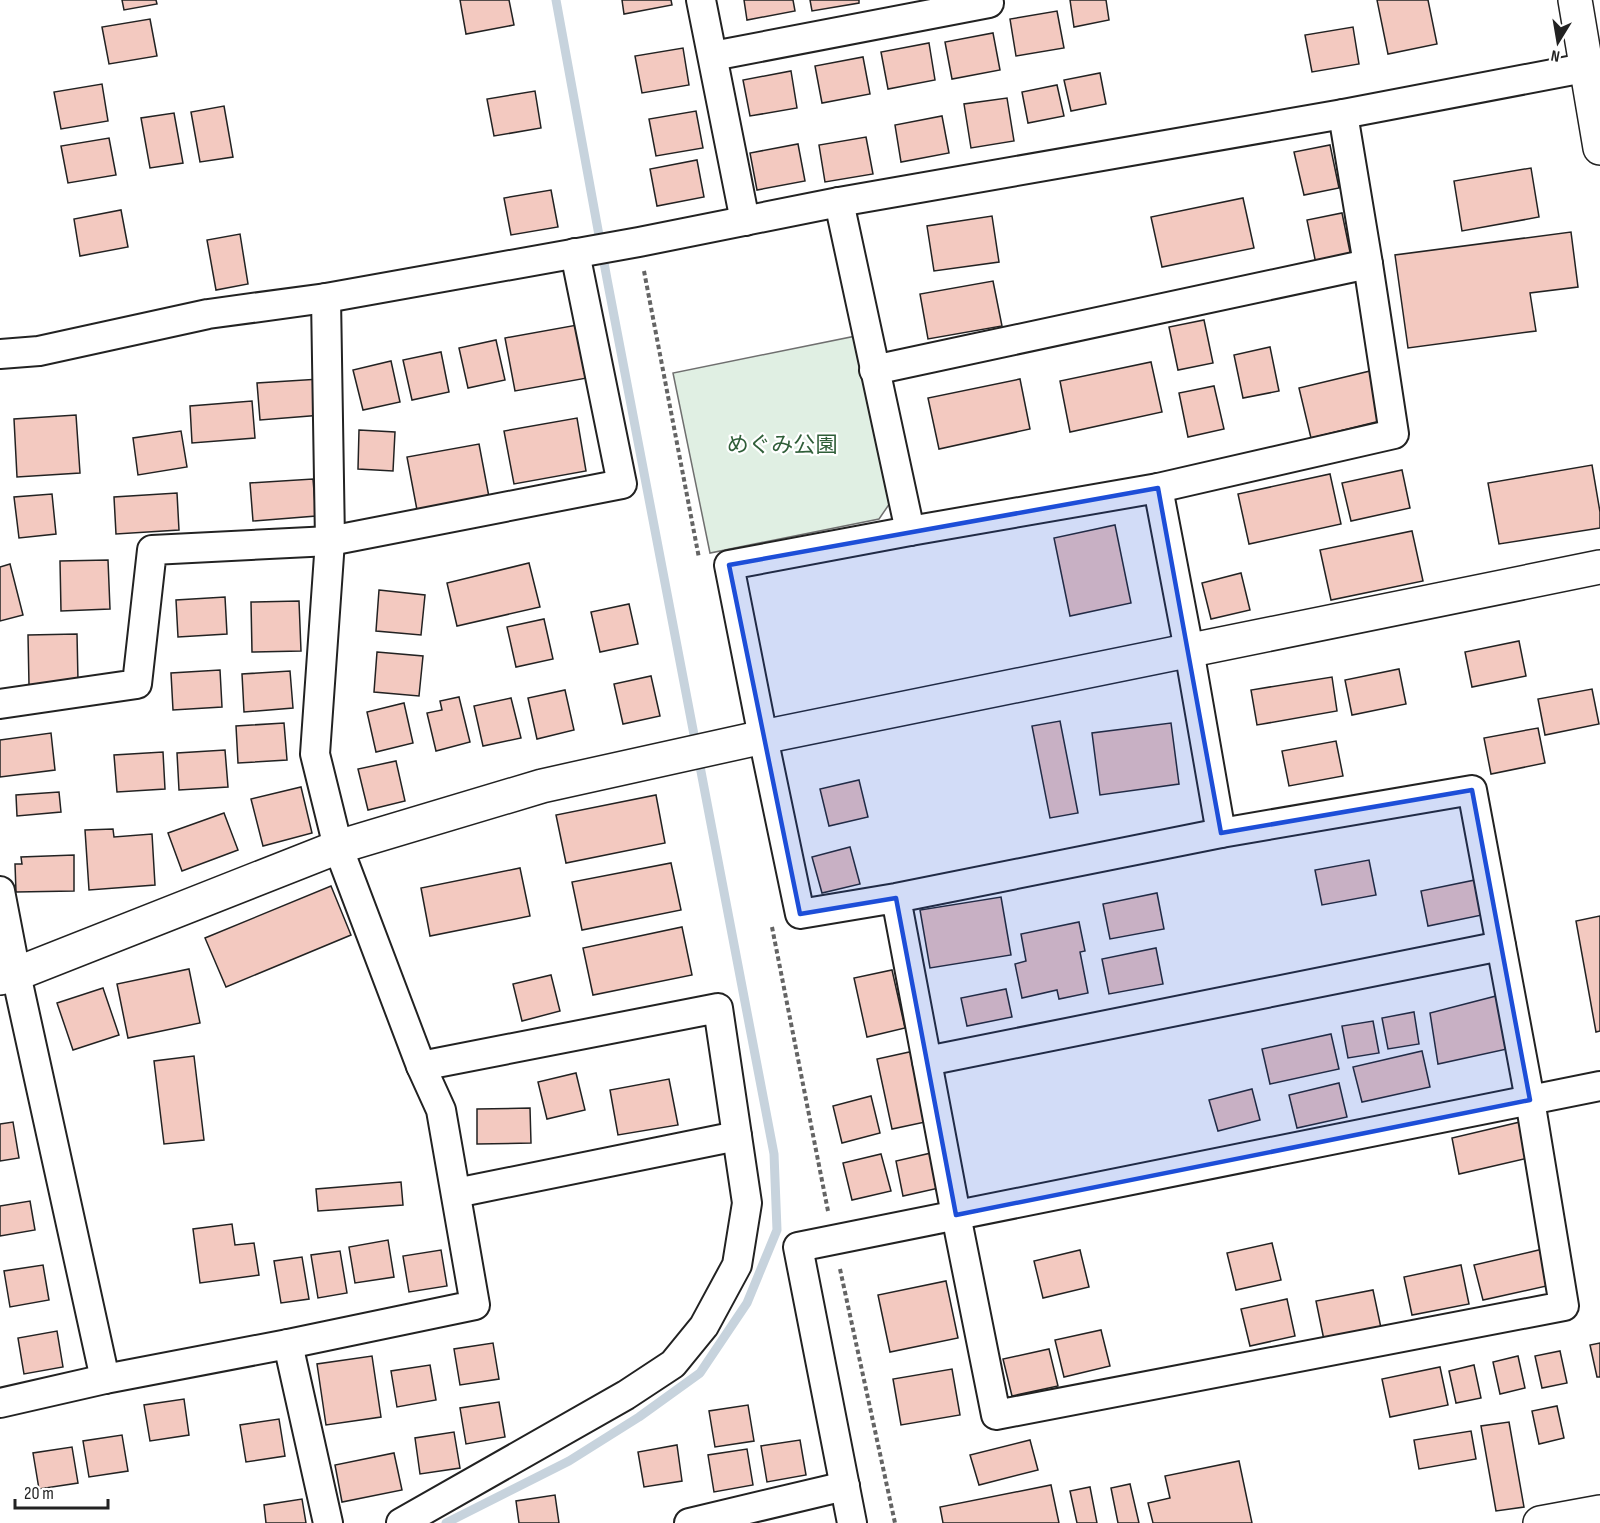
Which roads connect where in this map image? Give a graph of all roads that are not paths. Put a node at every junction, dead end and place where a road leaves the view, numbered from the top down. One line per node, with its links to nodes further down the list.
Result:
1 (701, 0): 4 (street)
2 (988, 0): 4 (street)
3 (1575, 0): 5 (street)
4 (713, 56): 9 (street)
5 (1593, 66): 6 (street); 7 (street)
6 (1343, 114): 8 (street); 11 (street)
7 (1600, 148)
8 (839, 202): 9 (street); 14 (street)
9 (746, 221): 10 (street)
10 (575, 254): 12 (street); 17 (street)
11 (1368, 264): 14 (street); 15 (street)
12 (326, 298): 13 (street); 17 (street)
13 (0, 354)
14 (874, 370): 16 (street)
15 (1158, 488): 16 (street); 19 (street)
16 (910, 531): 21 (street)
17 (330, 541): 20 (street); 23 (street)
18 (1600, 567): 19 (street)
19 (1189, 650): 21 (street); 22 (street)
20 (0, 704)
21 (763, 737): 23 (street); 25 (street)
22 (1221, 833): 25 (street); 26 (street)
23 (338, 847): 27 (street); 29 (street)
24 (0, 891): 27 (street)
25 (896, 898): 28 (street)
26 (1501, 946): 28 (street); 31 (street)
27 (8, 976): 36 (street)
28 (927, 1061): 34 (street)
29 (421, 1066): 32 (street); 33 (street)
30 (1600, 1086): 31 (street)
31 (1530, 1100): 34 (street); 34 (street)
32 (737, 1136): 33 (street); 41 (street)
33 (456, 1193): 35 (street)
34 (956, 1215): 38 (street)
35 (288, 1344): 36 (street); 40 (street)
36 (105, 1379): 37 (street)
37 (0, 1403)
38 (845, 1486): 42 (street); 43 (street)
39 (1600, 1512): 44 (street)
40 (328, 1523)
41 (401, 1523)
42 (689, 1523)
43 (852, 1523)
44 (1540, 1523)

